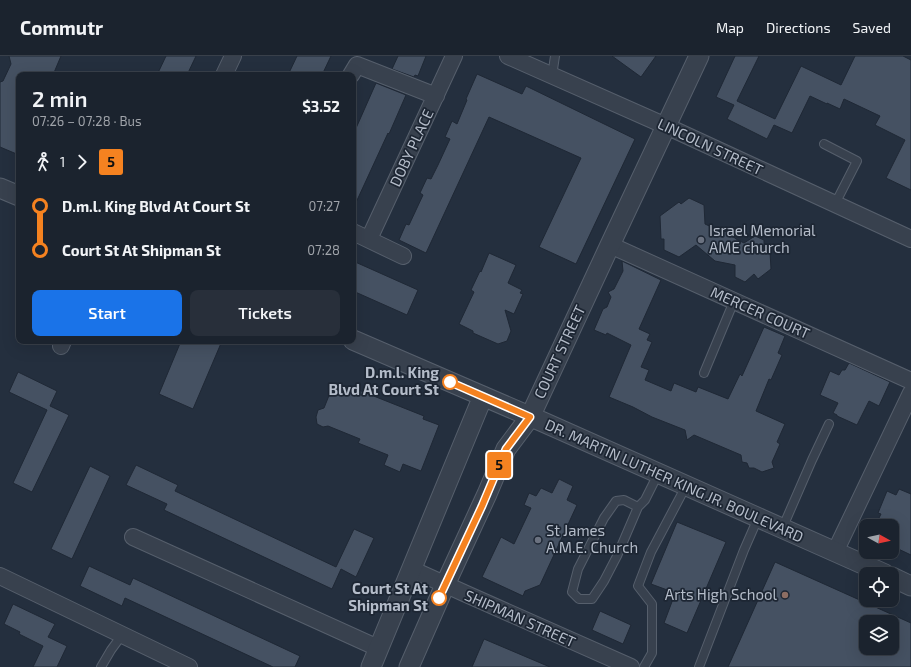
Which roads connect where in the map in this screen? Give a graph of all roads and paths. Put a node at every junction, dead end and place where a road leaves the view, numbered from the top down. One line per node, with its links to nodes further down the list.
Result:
1 (233, 56): 6 (street)
2 (454, 56): 9 (street, DOBY PLACE)
3 (508, 56): 8 (street, LINCOLN STREET)
4 (555, 56): 8 (lane)
5 (699, 56): 10 (street, COURT STREET)
6 (225, 72)
7 (353, 72): 9 (street)
8 (552, 76): 10 (street, LINCOLN STREET)
9 (436, 96): 17 (street, DOBY PLACE)
10 (666, 126): 14 (street, LINCOLN STREET); 18 (street, COURT STREET)
11 (824, 144): 14 (lane)
12 (0, 188): 13 (street)
13 (16, 195)
14 (835, 204): 16 (street, LINCOLN STREET)
15 (356, 234): 17 (street)
16 (911, 239)
17 (369, 240): 19 (street)
18 (610, 245): 20 (street, MERCER COURT); 26 (street, COURT STREET)
19 (403, 256)
20 (734, 301): 22 (lane); 23 (street, MERCER COURT)
21 (356, 341): 25 (street, DR. MARTIN LUTHER KING JR. BOULEVARD)
22 (704, 373)
23 (911, 381)
24 (911, 393): 34 (street)
25 (483, 396): 26 (street, DR. MARTIN LUTHER KING JR. BOULEVARD); 36 (street)
26 (530, 417): 28 (street, DR. MARTIN LUTHER KING JR. BOULEVARD); 39 (street, COURT STREET)
27 (829, 424): 32 (lane)
28 (658, 474): 29 (street, DR. MARTIN LUTHER KING JR. BOULEVARD); 30 (lane)
29 (686, 486): 31 (street, DR. MARTIN LUTHER KING JR. BOULEVARD); 48 (lane)
30 (638, 507): 30 (lane)
31 (758, 518): 32 (street, DR. MARTIN LUTHER KING JR. BOULEVARD); 49 (lane)
32 (782, 529): 34 (street, DR. MARTIN LUTHER KING JR. BOULEVARD)
33 (133, 537): 42 (street)
34 (835, 552): 35 (street, DR. MARTIN LUTHER KING JR. BOULEVARD)
35 (869, 567)
36 (411, 569): 39 (street, SHIPMAN STREET); 42 (street)
37 (0, 576): 41 (street)
38 (899, 580): 40 (street)
39 (445, 585): 46 (street, COURT STREET); 47 (street, SHIPMAN STREET)
40 (911, 586)
41 (122, 635): 43 (lane); 44 (street)
42 (378, 648): 45 (street)
43 (101, 667)
44 (189, 667)
45 (371, 667)
46 (409, 667)
47 (631, 667)
48 (644, 667)
49 (699, 667)

